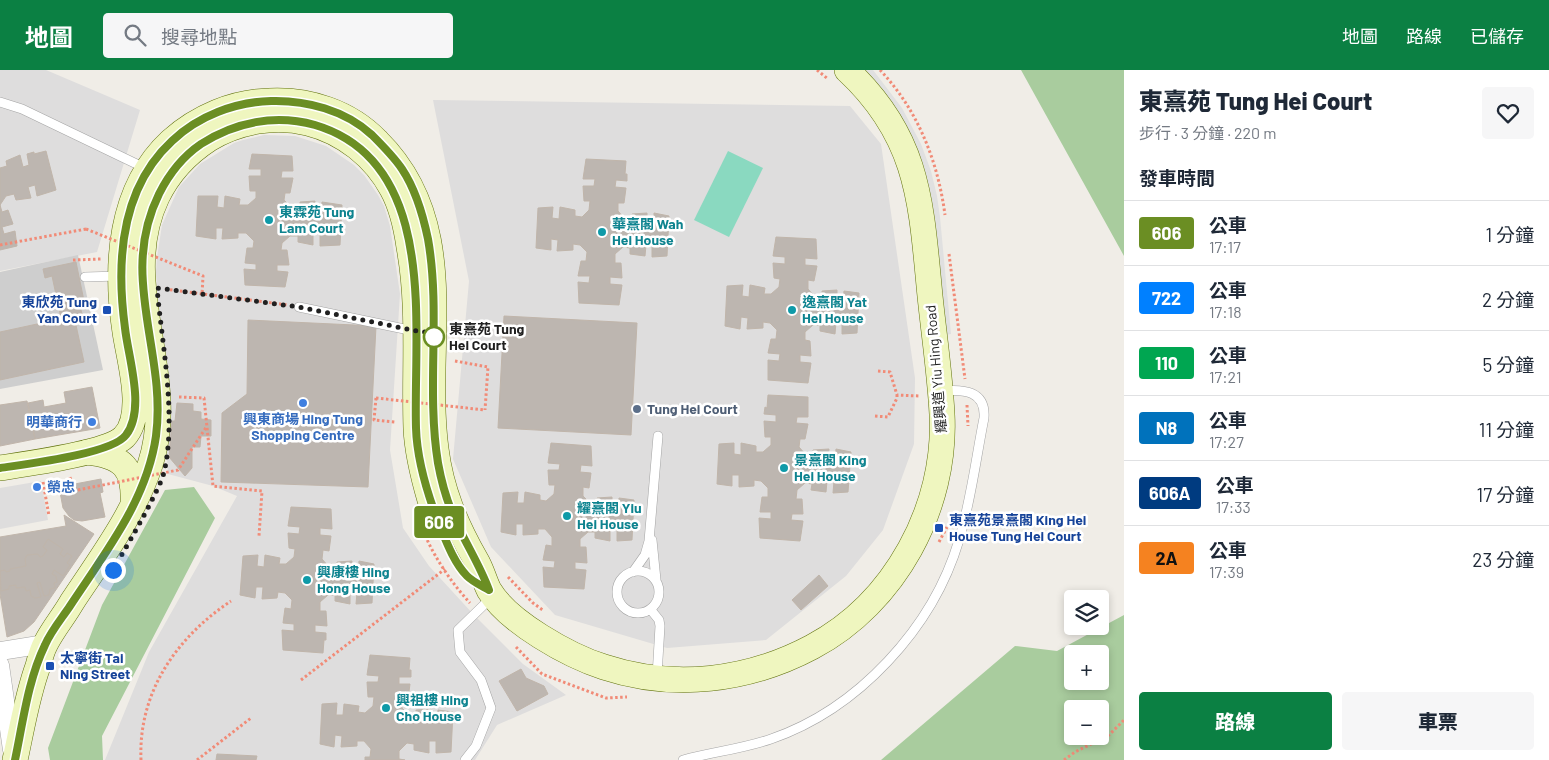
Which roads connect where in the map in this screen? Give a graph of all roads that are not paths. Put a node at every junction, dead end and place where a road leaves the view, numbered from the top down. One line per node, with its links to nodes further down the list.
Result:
1 (839, 76): 8 (street, 耀興道 Yiu Hing Road)
2 (0, 102): 3 (lane)
3 (156, 174): 5 (street, 耀興道 Yiu Hing Road); 7 (street, 耀興道 Yiu Hing Road); 12 (street, 耀興道 Yiu Hing Road)
4 (85, 276): 5 (lane)
5 (114, 276): 10 (street, 耀興道 Yiu Hing Road)
6 (299, 307): 7 (lane)
7 (426, 332): 16 (street, 耀興道 Yiu Hing Road)
8 (931, 397): 21 (street, 耀興道 Yiu Hing Road); 24 (lane)
9 (658, 436): 13 (lane)
10 (87, 452): 11 (street, 耀興道 Yiu Hing Road); 12 (street)
11 (0, 468)
12 (132, 506): 18 (street, 耀興道 Yiu Hing Road)
13 (652, 520): 14 (lane); 15 (lane)
14 (634, 572): 15 (lane); 17 (lane)
15 (656, 580): 17 (lane)
16 (491, 592): 21 (street, 耀興道 Yiu Hing Road); 23 (lane)
17 (651, 610): 21 (lane)
18 (45, 644): 19 (street); 22 (street, 耀興道 Yiu Hing Road)
19 (0, 651)
20 (0, 665): 22 (street)
21 (657, 679)
22 (14, 760)
23 (465, 760)
24 (683, 760)

